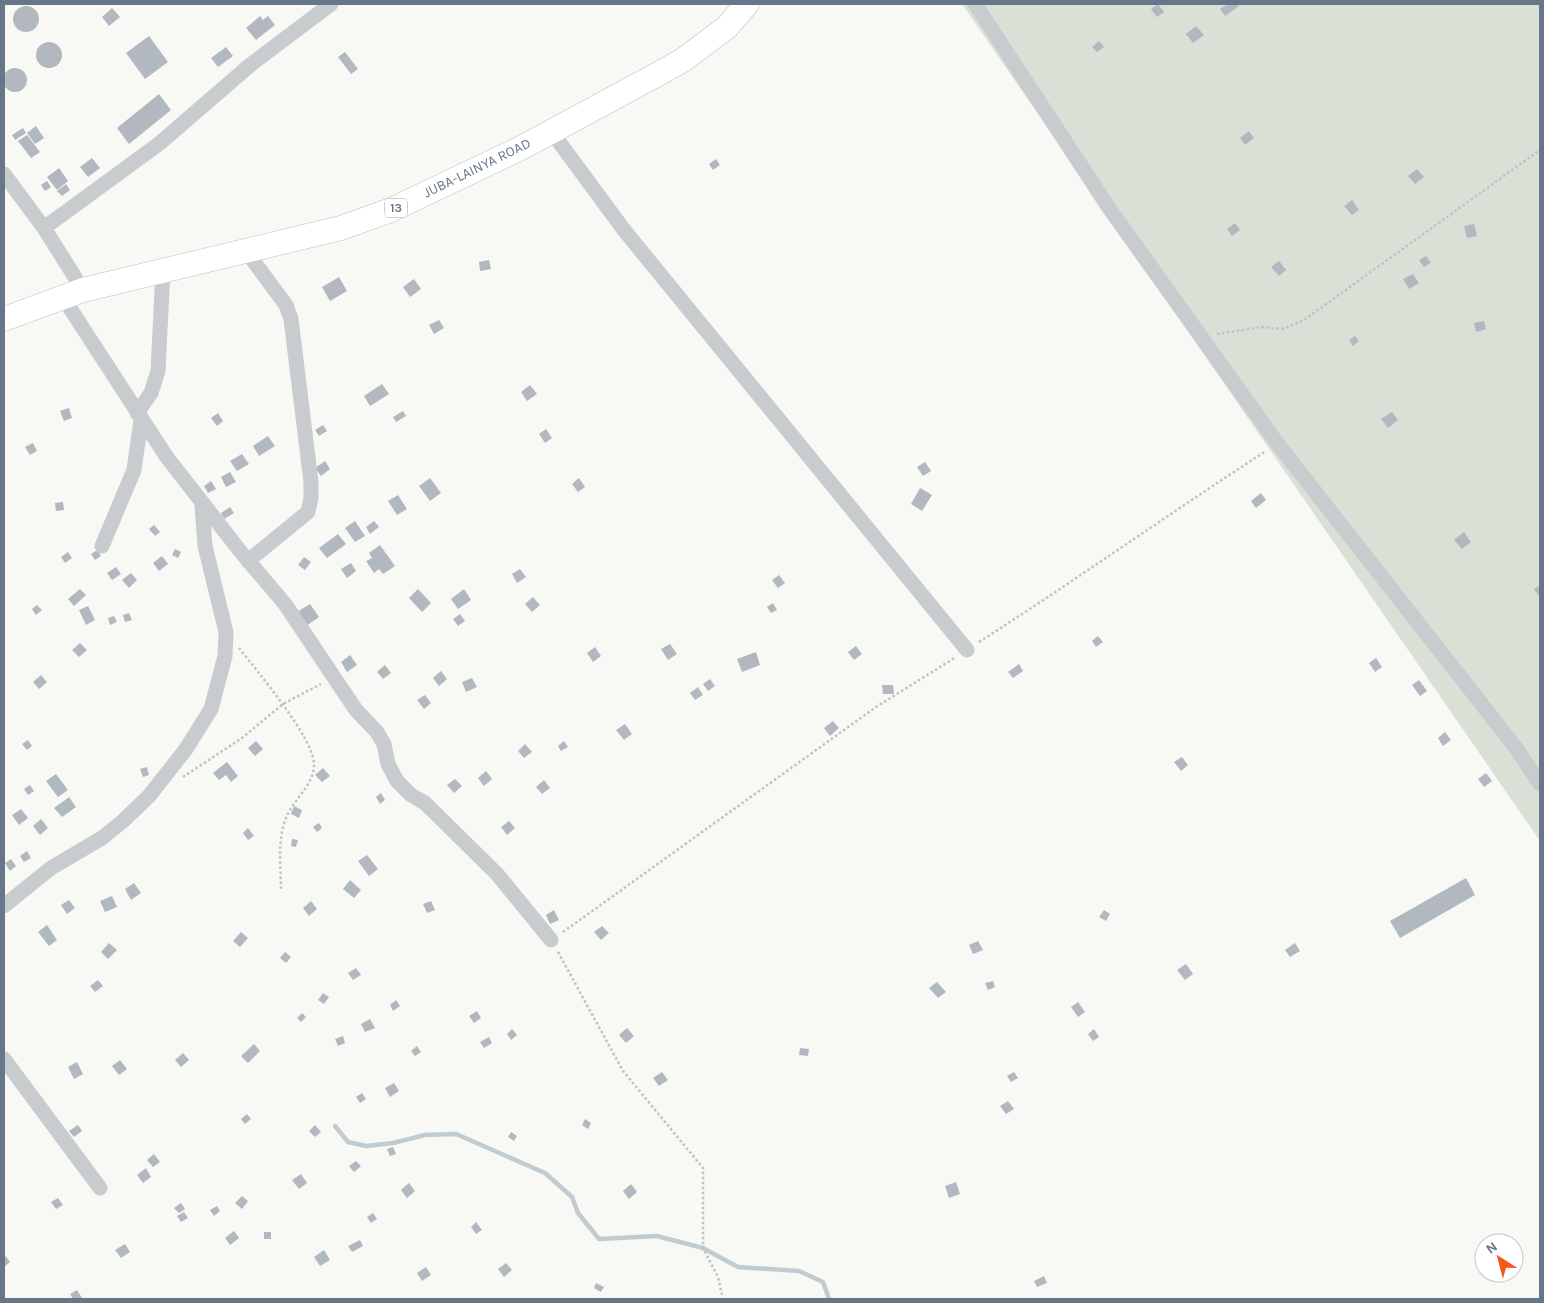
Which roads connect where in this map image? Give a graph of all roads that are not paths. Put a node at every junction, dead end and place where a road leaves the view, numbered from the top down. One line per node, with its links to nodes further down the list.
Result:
1 (331, 4): 6 (street)
2 (747, 4): 4 (main road, JUBA-LAINYA ROAD / 13)
3 (975, 4): 16 (street)
4 (551, 132): 7 (main road, JUBA-LAINYA ROAD / 13); 15 (street)
5 (4, 174): 6 (street)
6 (44, 228): 9 (street)
7 (246, 251): 8 (main road, JUBA-LAINYA ROAD / 13); 14 (street)
8 (163, 270): 9 (main road, JUBA-LAINYA ROAD / 13); 11 (street)
9 (73, 293): 10 (main road, JUBA-LAINYA ROAD / 13); 11 (street)
10 (4, 319)
11 (139, 416): 12 (street); 13 (street)
12 (202, 505): 14 (street); 17 (street)
13 (102, 546)
14 (248, 561): 18 (street)
15 (967, 650)
16 (1540, 784)
17 (4, 906)
18 (552, 940)
19 (4, 1059): 20 (street)
20 (100, 1188)

